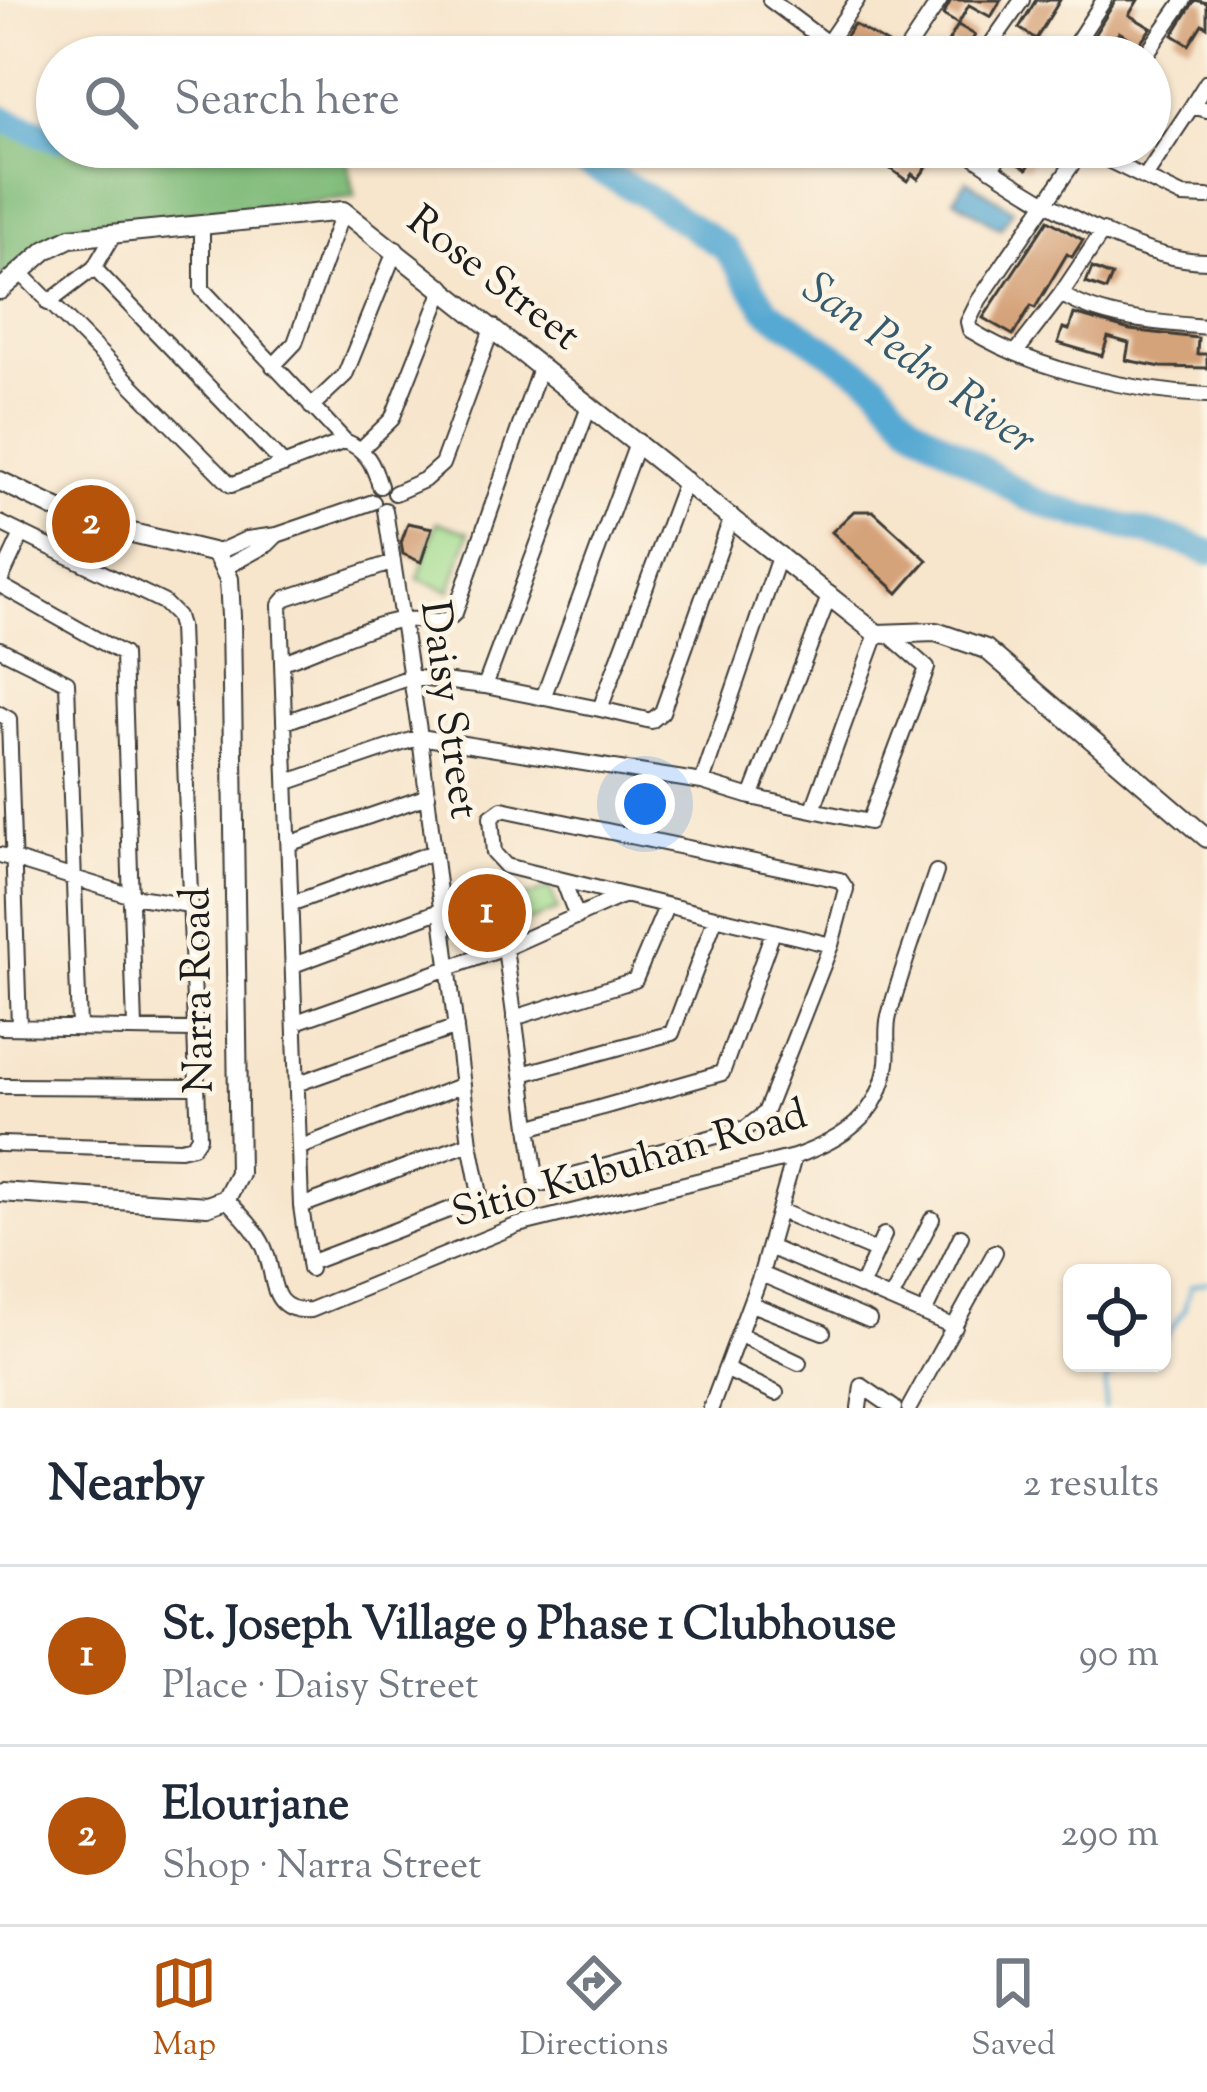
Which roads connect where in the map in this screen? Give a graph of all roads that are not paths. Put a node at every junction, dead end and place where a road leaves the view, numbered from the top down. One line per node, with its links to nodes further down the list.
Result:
1 (770, 0): 7 (street)
2 (857, 0): 8 (street)
3 (940, 0): 9 (street)
4 (1022, 0): 10 (street)
5 (1105, 0): 11 (street)
6 (1184, 0): 12 (street)
7 (822, 36)
8 (832, 36)
9 (916, 36)
10 (997, 36)
11 (1081, 36)
12 (1159, 36)
13 (1207, 82): 14 (street)
14 (1199, 108): 15 (street)
15 (1171, 144)
16 (1071, 168): 22 (street)
17 (1126, 168): 20 (street)
18 (1152, 168): 20 (street)
19 (991, 169): 22 (street)
20 (1145, 177): 21 (street)
21 (1207, 197)
22 (1048, 204): 25 (street); 37 (street)
23 (343, 211): 24 (street, Rose Street); 27 (street, Rose Street); 39 (street)
24 (202, 226): 26 (street, Rose Street); 39 (street)
25 (1102, 231): 28 (street); 33 (street)
26 (114, 234): 29 (street); 30 (street, Rose Street)
27 (396, 249): 31 (street, Rose Street); 42 (street)
28 (1207, 262)
29 (94, 268): 34 (street); 46 (street)
30 (20, 272): 32 (street, Rose Street); 34 (street)
31 (444, 287): 35 (street, Rose Street); 45 (street)
32 (0, 290)
33 (1061, 294): 36 (street); 37 (street)
34 (48, 303): 46 (street)
35 (493, 326): 38 (street, Rose Street); 50 (street)
36 (1207, 327)
37 (1017, 351): 40 (street)
38 (542, 365): 41 (street, Rose Street); 60 (street)
39 (273, 366): 42 (street)
40 (1207, 395)
41 (590, 404): 44 (street, Rose Street); 65 (street)
42 (311, 407): 43 (street)
43 (345, 441): 45 (street); 46 (street)
44 (638, 441): 47 (street, Rose Street); 66 (street)
45 (362, 448): 49 (street)
46 (284, 465)
47 (686, 479): 52 (street, Rose Street); 67 (street)
48 (0, 481): 56 (street)
49 (380, 486): 50 (street); 51 (street)
50 (395, 493): 51 (street)
51 (379, 506): 56 (street); 57 (street, Daisy Street)
52 (733, 517): 55 (street, Rose Street); 67 (street)
53 (0, 523): 54 (street)
54 (22, 534): 58 (street); 86 (street)
55 (780, 554): 59 (street, Rose Street); 72 (street)
56 (221, 560): 115 (street, Narra Road)
57 (392, 563): 60 (street, Daisy Street); 63 (street)
58 (0, 583): 84 (street)
59 (830, 594): 61 (street, Rose Street); 74 (street)
60 (401, 620): 63 (street); 64 (street, Daisy Street)
61 (882, 633): 75 (street); 75 (street); 76 (street)
62 (0, 650): 81 (street)
63 (283, 662): 69 (street)
64 (410, 676): 65 (street); 69 (street); 70 (street, Daisy Street)
65 (485, 686): 66 (street)
66 (543, 698): 67 (street)
67 (600, 709)
68 (0, 714): 79 (street)
69 (285, 722): 71 (street)
70 (420, 737): 71 (street); 72 (street); 73 (street, Daisy Street)
71 (288, 782): 77 (street)
72 (702, 782): 74 (street)
73 (428, 796): 77 (street); 78 (street, Daisy Street)
74 (751, 797): 75 (street)
75 (812, 809)
76 (1207, 838)
77 (291, 843): 85 (street)
78 (434, 852): 85 (street); 88 (street, Daisy Street)
79 (8, 857): 81 (street); 99 (street)
80 (936, 872): 113 (street, Sitio Kubuhan Road)
81 (74, 876): 84 (street); 100 (street)
82 (562, 880): 83 (street); 89 (street); 92 (street)
83 (624, 895): 87 (street); 89 (street)
84 (132, 896): 86 (street); 102 (street)
85 (293, 903): 94 (street)
86 (190, 905): 103 (street)
87 (666, 907): 90 (street); 96 (street)
88 (442, 910): 94 (street); 95 (street, Daisy Street)
89 (577, 917): 93 (street)
90 (716, 919): 91 (street); 104 (street)
91 (773, 932): 92 (street); 109 (street)
92 (831, 946): 109 (street)
93 (505, 948): 95 (street); 96 (street)
94 (296, 964): 97 (street)
95 (449, 968): 97 (street); 101 (street, Daisy Street)
96 (514, 1018): 104 (street)
97 (296, 1022): 105 (street)
98 (0, 1027): 99 (street)
99 (19, 1027): 100 (street)
100 (79, 1027): 102 (street)
101 (456, 1027): 105 (street); 106 (street, Daisy Street)
102 (135, 1028): 103 (street)
103 (194, 1030): 108 (street)
104 (522, 1074): 109 (street)
105 (298, 1083): 112 (street)
106 (463, 1084): 110 (street, Daisy Street); 112 (street)
107 (0, 1086): 108 (street)
108 (195, 1087): 111 (street)
109 (529, 1128)
110 (470, 1143): 116 (street); 116 (street, Daisy Street)
111 (0, 1144)
112 (301, 1147): 116 (street)
113 (794, 1157): 115 (street, Sitio Kubuhan Road); 117 (street)
114 (0, 1192): 115 (street)
115 (226, 1198)
116 (302, 1206)
117 (780, 1211): 121 (street); 122 (street)
118 (932, 1219): 126 (street)
119 (884, 1235): 122 (street)
120 (961, 1236): 128 (street)
121 (769, 1247): 124 (street); 125 (street)
122 (876, 1251): 125 (street)
123 (995, 1252): 130 (street)
124 (761, 1274): 127 (street); 129 (street)
125 (861, 1287): 126 (street)
126 (892, 1299): 128 (street)
127 (751, 1304): 131 (street); 132 (street)
128 (924, 1313): 130 (street)
129 (869, 1320)
130 (955, 1327): 139 (street)
131 (823, 1332)
132 (740, 1335): 133 (street); 134 (street)
133 (799, 1363)
134 (727, 1370): 135 (street); 136 (street)
135 (776, 1393)
136 (718, 1405)
137 (859, 1408): 138 (street)
138 (894, 1408)
139 (909, 1408)

